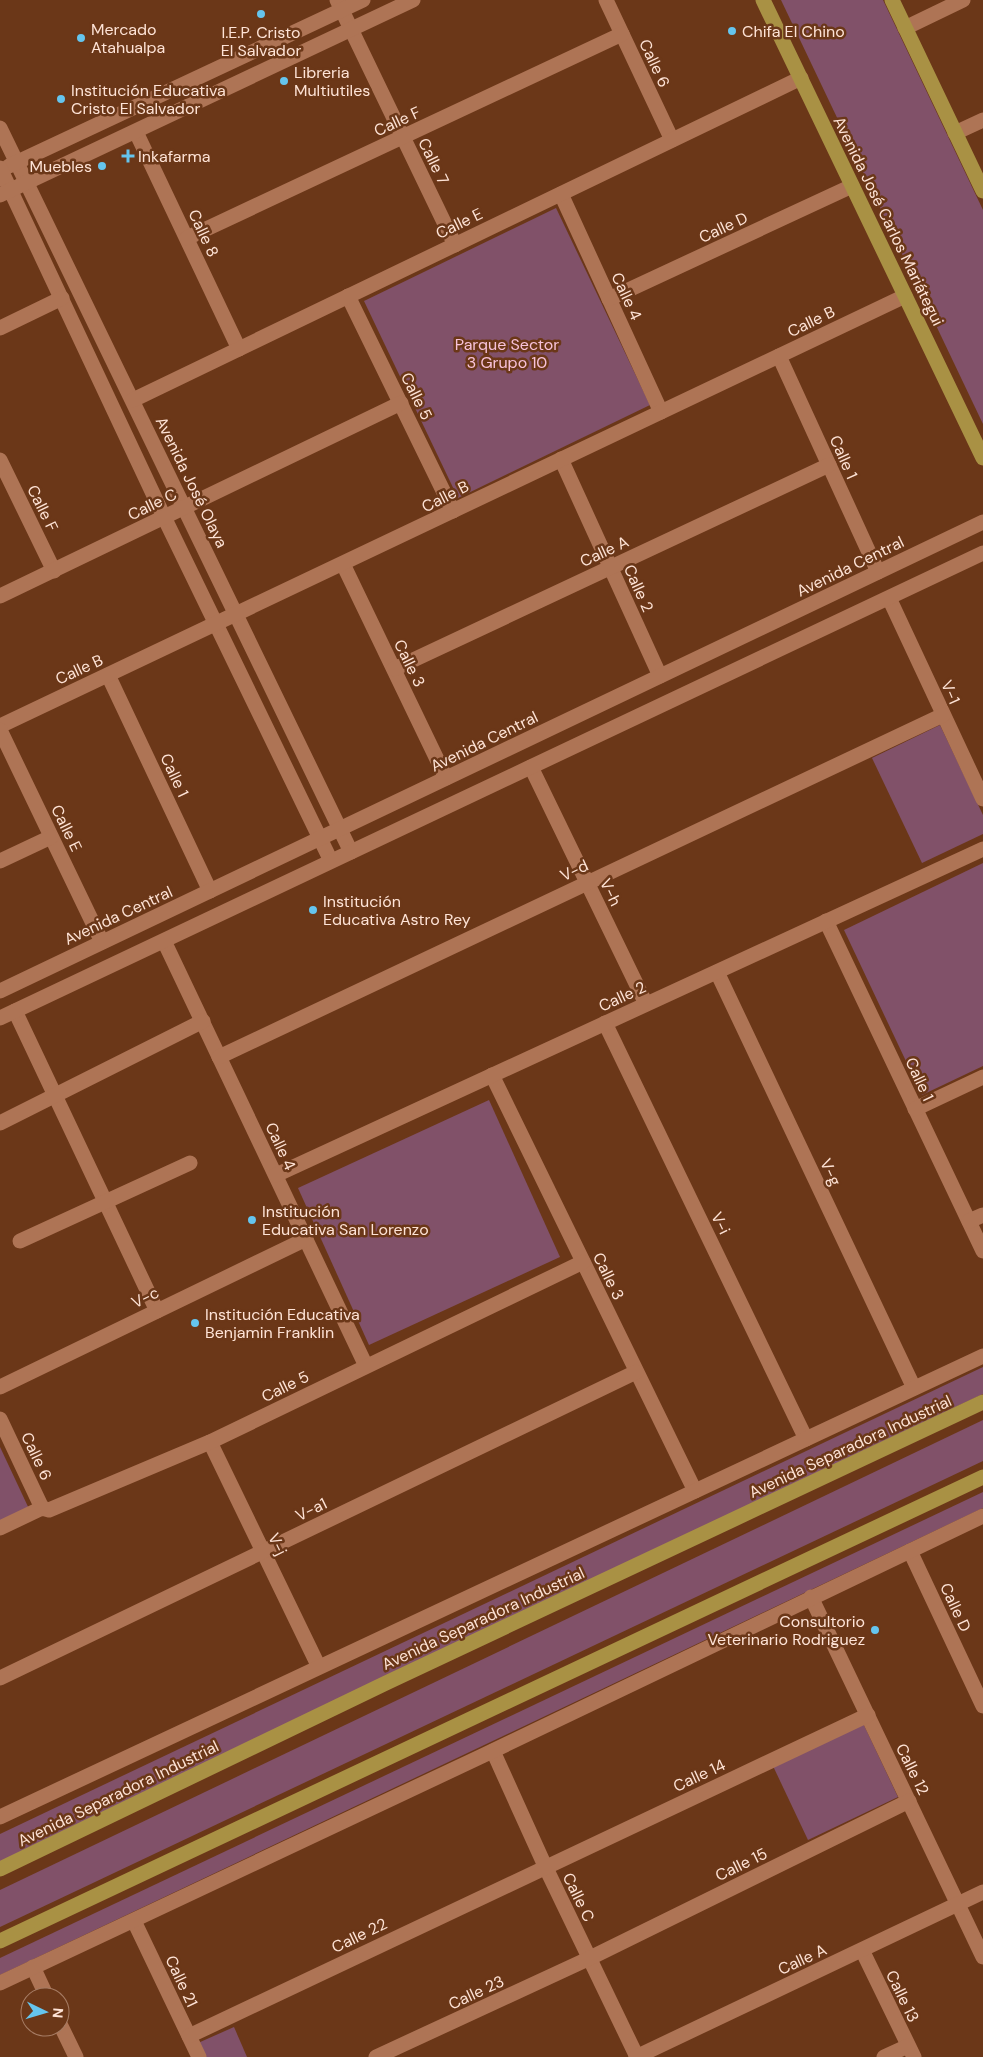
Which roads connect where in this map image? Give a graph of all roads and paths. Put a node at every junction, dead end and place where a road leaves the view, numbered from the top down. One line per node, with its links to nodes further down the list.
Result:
1 (364, 0): 7 (street)
2 (413, 0): 9 (street)
3 (606, 0): 10 (street, Calle 6)
4 (763, 0): 11 (main road, Avenida José Carlos Mariátegui)
5 (892, 0): 8 (main road)
6 (963, 0): 8 (street)
7 (340, 5): 9 (street, Calle 7); 18 (street)
8 (905, 28): 15 (main road)
9 (352, 30): 14 (street); 16 (street, Calle 7)
10 (622, 34): 16 (street, Calle F); 17 (street, Calle 6)
11 (801, 78): 17 (street, Calle E); 21 (main road, Avenida José Carlos Mariátegui)
12 (983, 120): 15 (street)
13 (0, 128): 18 (street, Avenida José Olaya)
14 (136, 132): 20 (street); 25 (street, Calle 8)
15 (955, 133): 22 (main road)
16 (403, 137): 25 (street, Calle F); 26 (street, Calle 7)
17 (672, 140): 24 (street, Calle E)
18 (17, 162): 19 (street); 20 (street, Avenida José Olaya)
19 (0, 170): 23 (street)
20 (27, 182): 23 (street); 34 (street, Avenida José Olaya)
21 (852, 186): 28 (main road, Avenida José Carlos Mariátegui); 30 (street, Calle D)
22 (983, 191)
23 (5, 193): 29 (street)
24 (561, 194): 26 (street, Calle E); 30 (street, Calle 4)
25 (186, 238): 32 (street, Calle 8)
26 (455, 245): 27 (street, Calle E)
27 (348, 296): 32 (street, Calle E); 35 (street, Calle 5)
28 (905, 296): 33 (street, Calle B); 37 (main road, Avenida José Carlos Mariátegui)
29 (62, 298): 31 (street); 43 (street)
30 (609, 299): 36 (street, Calle 4)
31 (0, 328)
32 (239, 349): 34 (street, Calle E)
33 (779, 356): 36 (street, Calle B); 40 (street, Calle 1)
34 (133, 400): 41 (street, Avenida José Olaya)
35 (401, 403): 41 (street, Calle C); 42 (street, Calle 5)
36 (661, 412): 39 (street, Calle B)
37 (983, 458)
38 (0, 460): 48 (street, Calle F)
39 (561, 460): 42 (street, Calle B); 47 (street, Calle 2)
40 (829, 465): 47 (street, Calle A); 49 (street, Calle 1)
41 (185, 507): 43 (street, Calle C); 52 (street, Avenida José Olaya)
42 (454, 511): 46 (street, Calle B)
43 (164, 517): 48 (street, Calle C); 53 (street)
44 (983, 522): 49 (street, Avenida Central)
45 (983, 554): 51 (street)
46 (343, 564): 52 (street, Calle B); 54 (street, Calle 3)
47 (610, 568): 54 (street, Calle A); 56 (street, Calle 2)
48 (54, 571): 50 (street, Calle C)
49 (878, 572): 56 (street, Avenida Central)
50 (0, 596)
51 (889, 598): 57 (street, V-1); 59 (street)
52 (237, 614): 53 (street, Calle B); 62 (street, Avenida José Olaya)
53 (216, 624): 55 (street, Calle B); 64 (street)
54 (394, 669): 60 (street, Calle 3)
55 (108, 675): 58 (street, Calle B); 70 (street, Calle 1)
56 (660, 676): 60 (street, Avenida Central)
57 (943, 715): 61 (street, V-1); 69 (street, V-d)
58 (0, 728): 63 (street, Calle E)
59 (531, 767): 66 (street); 69 (street, V-h)
60 (446, 778): 62 (street, Avenida Central)
61 (983, 799)
62 (341, 829): 64 (street, Avenida Central); 66 (street, Avenida José Olaya)
63 (52, 837): 67 (street); 73 (street, Calle E)
64 (322, 839): 68 (street); 70 (street, Avenida Central)
65 (983, 849): 71 (street, Calle 2)
66 (351, 852): 68 (street)
67 (0, 861)
68 (331, 862): 72 (street)
69 (587, 883): 76 (street, V-h); 81 (street, V-d)
70 (210, 890): 73 (street, Avenida Central)
71 (826, 921): 74 (street, Calle 2); 85 (street, Calle 1)
72 (164, 941): 77 (street); 79 (street, Calle 4)
73 (102, 942): 75 (street, Avenida Central)
74 (717, 972): 76 (street, Calle 2); 101 (street, V-g)
75 (0, 991)
76 (646, 1004): 80 (street, Calle 2)
77 (15, 1011): 78 (street); 84 (street)
78 (0, 1018)
79 (202, 1022): 81 (street, Calle 4); 84 (street)
80 (605, 1023): 82 (street, Calle 2); 104 (street, V-i)
81 (220, 1057): 88 (street, Calle 4)
82 (492, 1076): 88 (street, Calle 2); 95 (street, Calle 3)
83 (983, 1077): 85 (street)
84 (55, 1095): 86 (street); 89 (street)
85 (915, 1109): 91 (street, Calle 1)
86 (0, 1123)
87 (190, 1164): 89 (street)
88 (276, 1175): 92 (street, Calle 4)
89 (106, 1202): 93 (street); 96 (street)
90 (983, 1215): 91 (street)
91 (969, 1221): 94 (street, Calle 1)
92 (306, 1239): 96 (street, V-c); 98 (street, Calle 4)
93 (20, 1241)
94 (983, 1251)
95 (582, 1262): 98 (street, Calle 5); 99 (street, Calle 3)
96 (157, 1311): 100 (street, V-c)
97 (983, 1356): 101 (street, Avenida Separadora Industrial)
98 (366, 1366): 105 (street, Calle 5)
99 (636, 1372): 107 (street, Calle 3); 111 (street, V-a1)
100 (0, 1387)
101 (914, 1388): 104 (street, Avenida Separadora Industrial)
102 (983, 1402): 122 (main road, Avenida Separadora Industrial)
103 (0, 1419): 108 (street, Calle 6)
104 (806, 1439): 107 (street, Avenida Separadora Industrial)
105 (210, 1442): 108 (street, Calle 5); 111 (street, V-j)
106 (983, 1477): 126 (main road)
107 (695, 1491): 120 (street, Avenida Separadora Industrial)
108 (42, 1508): 110 (street, Calle 5)
109 (983, 1516): 112 (street)
110 (0, 1528)
111 (263, 1551): 114 (street, V-j); 115 (street, V-a1)
112 (910, 1551): 113 (street); 116 (street, Calle D)
113 (811, 1597): 117 (street, Calle 12); 118 (street)
114 (316, 1661)
115 (0, 1678)
116 (983, 1706)
117 (868, 1715): 119 (street, Calle 12); 121 (street, Calle 14)
118 (493, 1751): 121 (street, Calle C); 125 (street)
119 (909, 1801): 124 (street, Calle 12); 129 (street, Calle 15)
120 (0, 1817)
121 (545, 1866): 129 (street, Calle C); 133 (street, Calle 22)
122 (0, 1870)
123 (983, 1892): 124 (street, Calle A)
124 (958, 1904): 127 (street, Calle A); 128 (street, Calle 12)
125 (134, 1921): 130 (street); 133 (street, Calle 21)
126 (0, 1941)
127 (862, 1950): 135 (street, Calle 13); 139 (street, Calle A)
128 (983, 1956)
129 (590, 1958): 138 (street, Calle 23); 139 (street, Calle C)
130 (33, 1967): 131 (street); 132 (street)
131 (0, 1983)
132 (42, 1987)
133 (189, 2036): 137 (street, Calle 21)
134 (66, 2037): 136 (street)
135 (911, 2051): 140 (street)
136 (76, 2057)
137 (199, 2057)
138 (376, 2057)
139 (636, 2057)
140 (884, 2057)

